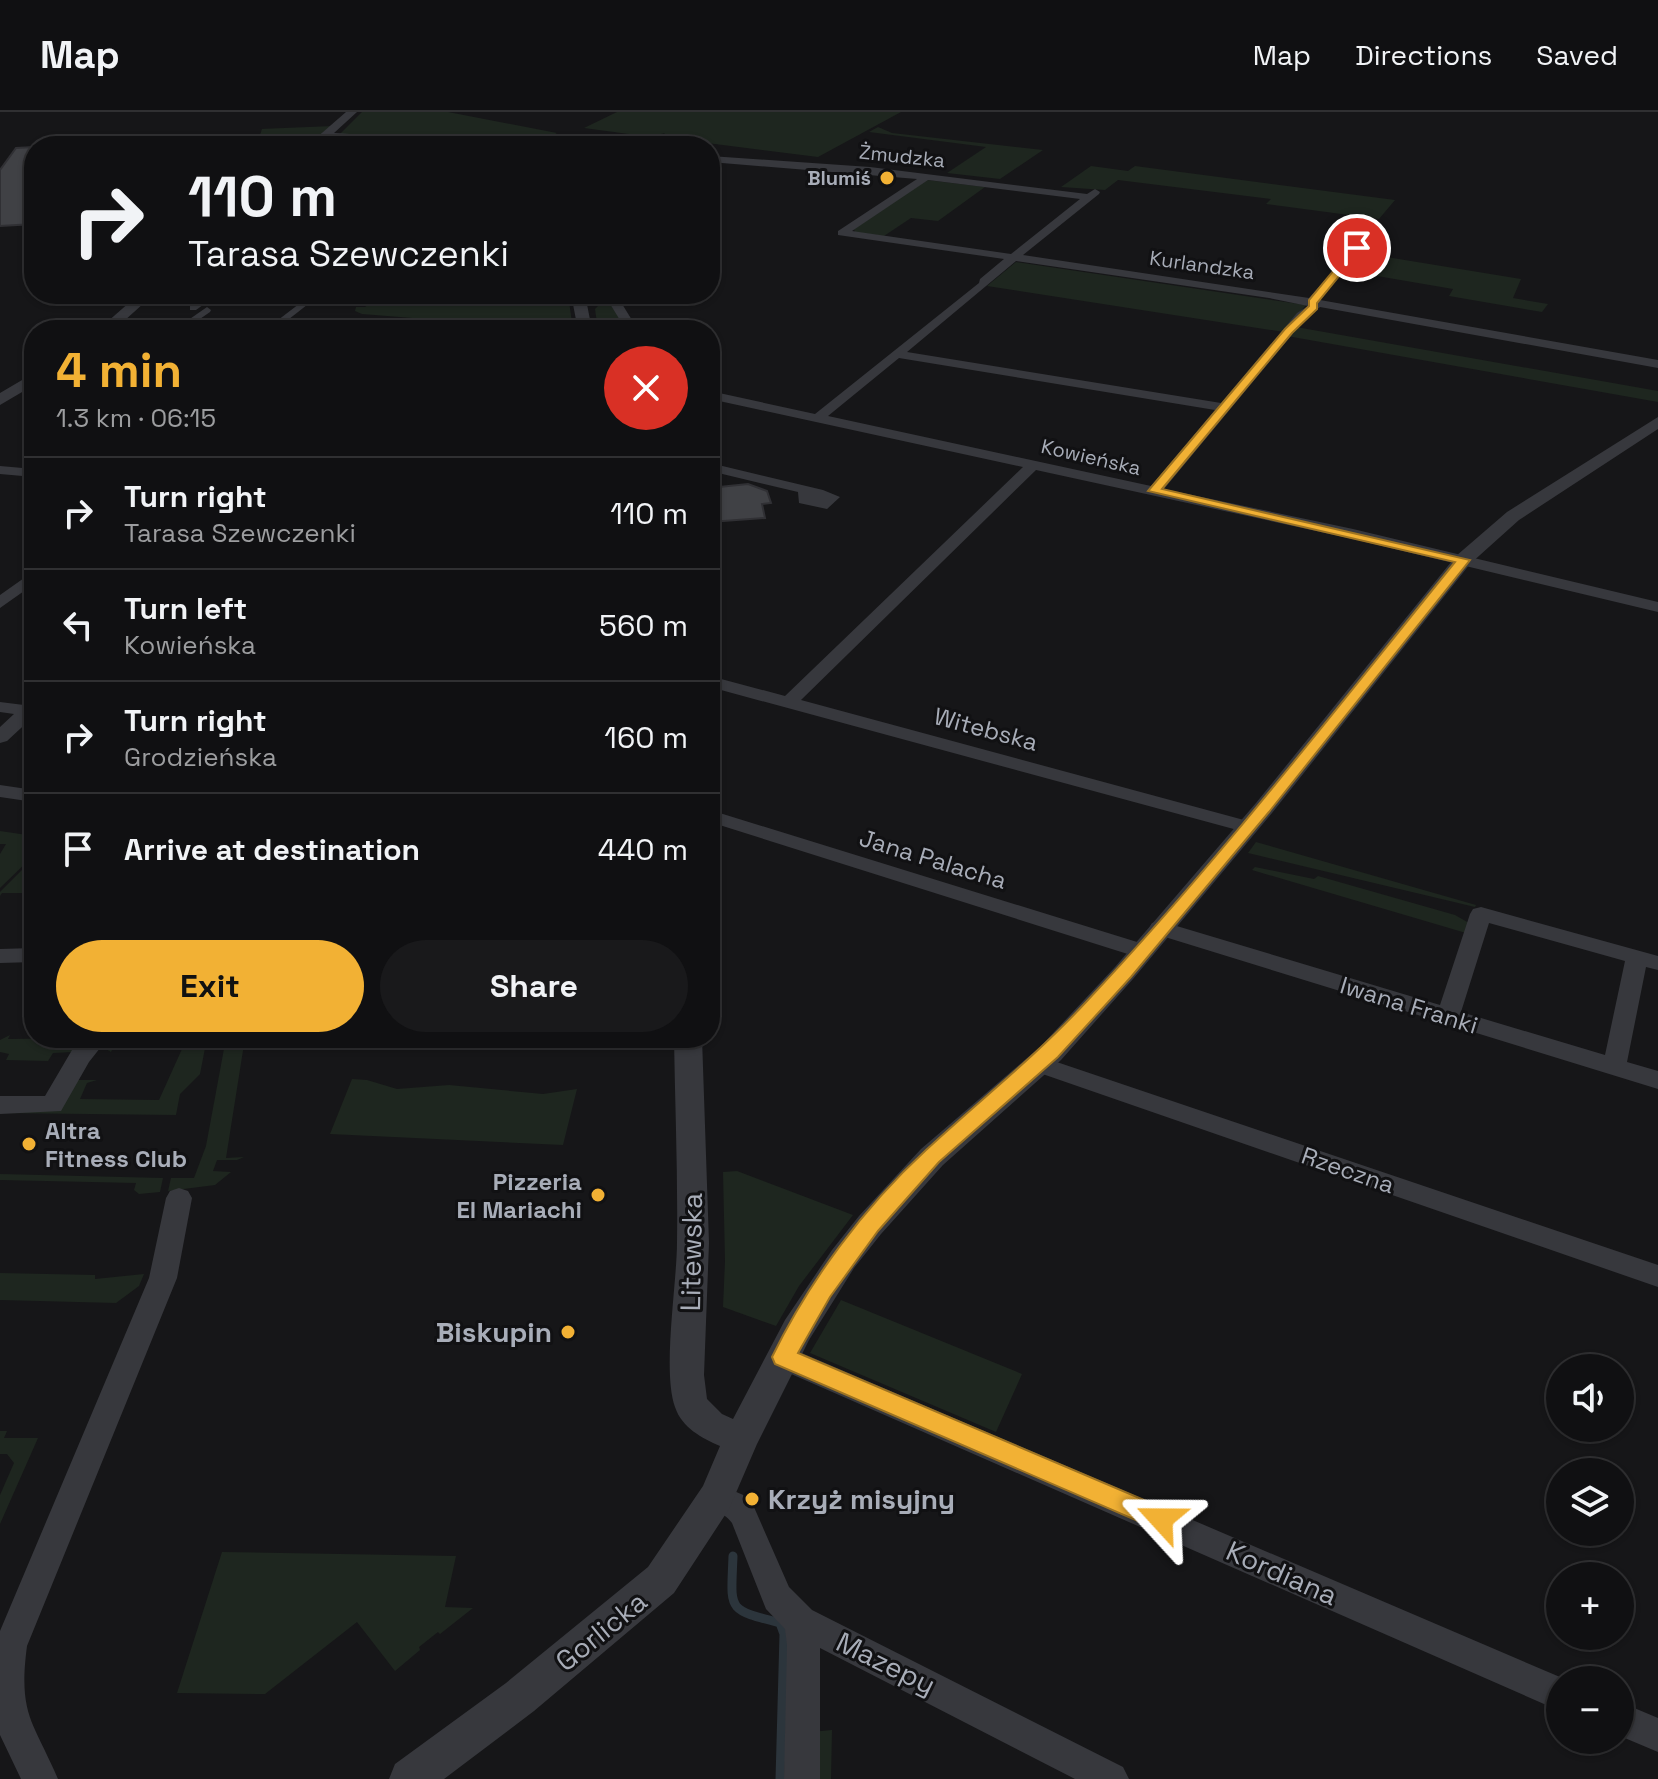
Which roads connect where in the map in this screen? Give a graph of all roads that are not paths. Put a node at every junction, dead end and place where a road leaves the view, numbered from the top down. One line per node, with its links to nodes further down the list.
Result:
1 (352, 112): 2 (street)
2 (326, 136)
3 (720, 160): 4 (street, Żmudzka)
4 (928, 176): 6 (street, Żmudzka); 6 (street, Kurlandzka)
5 (1360, 244): 7 (street)
6 (1012, 258): 7 (street, Kurlandzka); 16 (street)
7 (1312, 302): 17 (street, Kurlandzka); 21 (street)
8 (135, 304): 13 (street)
9 (199, 304): 11 (street)
10 (304, 304): 15 (street)
11 (193, 308)
12 (207, 310): 14 (street)
13 (117, 320)
14 (192, 320)
15 (282, 320)
16 (896, 354): 21 (street); 22 (street)
17 (1658, 364)
18 (24, 384): 20 (street)
19 (720, 397): 22 (street, Kowieńska)
20 (0, 400)
21 (1223, 407): 29 (street)
22 (818, 418): 24 (street, Kowieńska)
23 (1658, 422): 30 (street, Gorlicka)
24 (1034, 464): 29 (street, Kowieńska); 35 (street)
25 (720, 469): 28 (street)
26 (0, 470): 27 (street)
27 (24, 472)
28 (809, 491)
29 (1154, 491): 30 (street, Kowieńska)
30 (1463, 560): 33 (street, Kowieńska); 43 (street, Gorlicka)
31 (24, 584): 32 (street)
32 (0, 603)
33 (1658, 607)
34 (720, 684): 35 (street, Witebska)
35 (789, 702): 43 (street, Witebska)
36 (0, 707): 37 (street)
37 (24, 708)
38 (24, 715): 39 (street)
39 (0, 737)
40 (0, 791): 41 (street)
41 (24, 795)
42 (720, 819): 45 (street, Jana Palacha)
43 (1248, 827): 44 (street, Gorlicka)
44 (1160, 928): 45 (street, Gorlicka); 49 (street, Iwana Franki)
45 (1142, 951): 52 (street, Gorlicka)
46 (24, 955): 47 (street)
47 (0, 956)
48 (1647, 960): 49 (street); 53 (street)
49 (1448, 1017): 53 (street, Iwana Franki)
50 (87, 1048): 55 (street)
51 (688, 1048): 59 (street, Litewska)
52 (1039, 1064): 57 (street, Rzeczna); 58 (street, Gorlicka)
53 (1614, 1067): 54 (street, Iwana Franki)
54 (1658, 1080)
55 (0, 1105)
56 (179, 1198): 65 (street)
57 (1658, 1276)
58 (783, 1357): 59 (street, Gorlicka); 62 (street, Kordiana)
59 (741, 1439): 60 (street, Gorlicka)
60 (716, 1497): 61 (street, Mazepy); 66 (street, Gorlicka)
61 (800, 1621): 67 (street); 68 (street, Mazepy)
62 (1546, 1688)
63 (1634, 1725): 64 (street)
64 (1658, 1735)
65 (40, 1779)
66 (410, 1779)
67 (802, 1779)
68 (1111, 1779)

